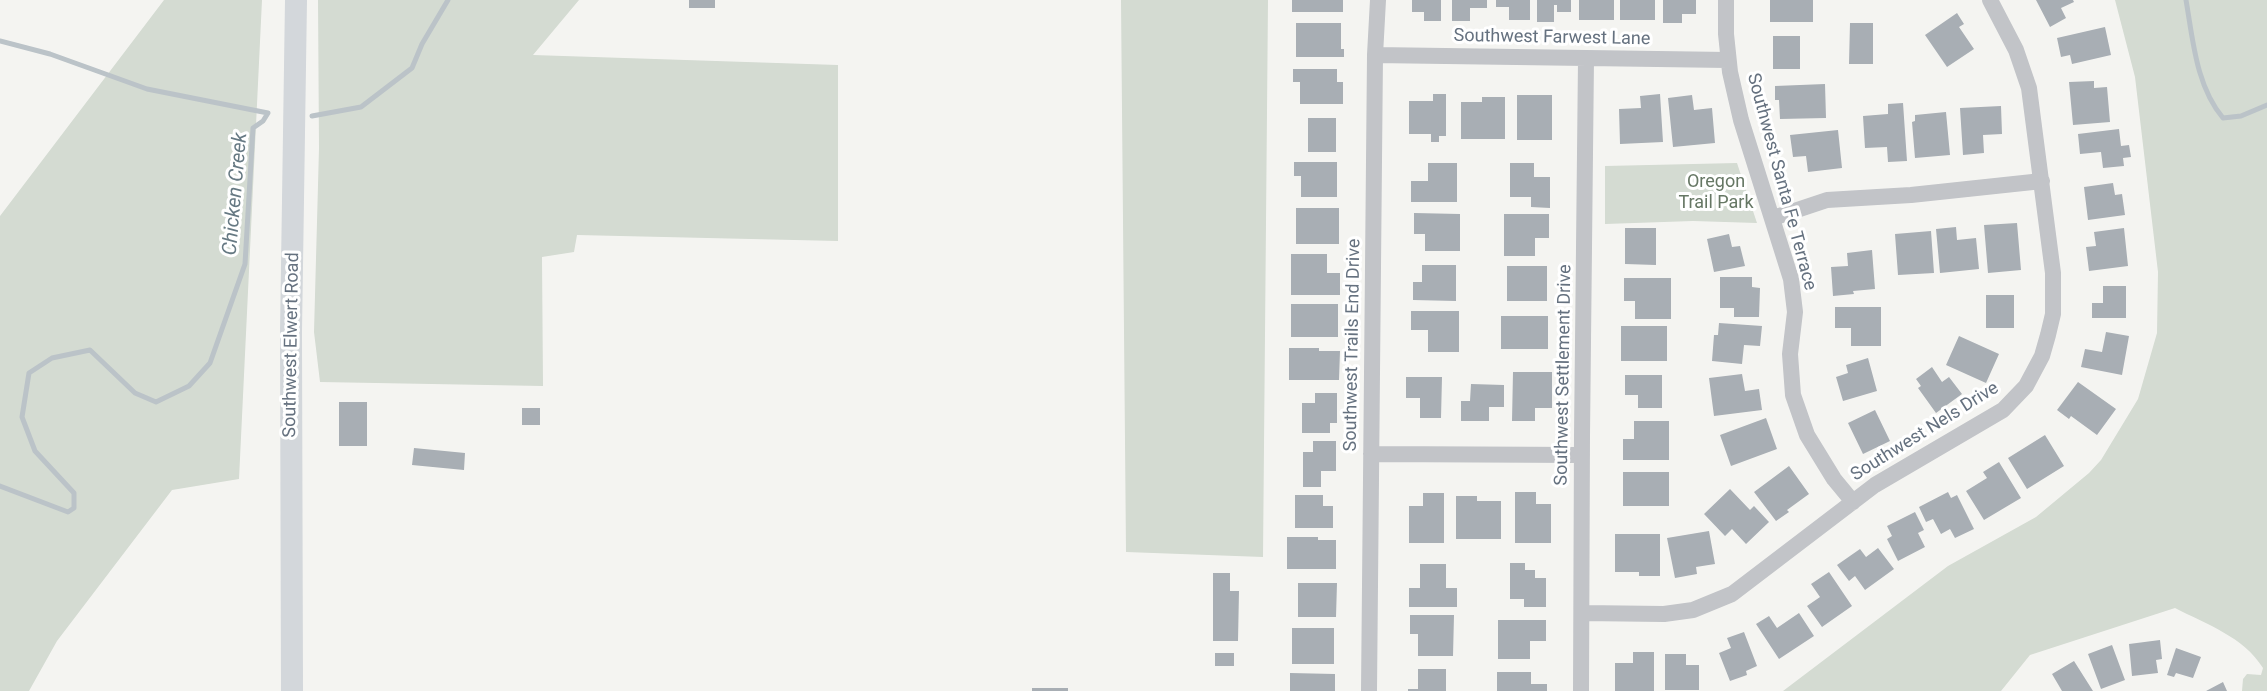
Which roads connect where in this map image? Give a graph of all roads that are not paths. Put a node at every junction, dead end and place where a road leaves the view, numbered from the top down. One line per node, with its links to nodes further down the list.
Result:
1 (296, 0): 14 (main road, Southwest Elwert Road)
2 (1378, 0): 5 (street, Southwest Trails End Drive)
3 (1726, 0): 7 (street, Southwest Santa Fe Terrace)
4 (1990, 0): 8 (street, Southwest Nels Drive)
5 (1375, 55): 6 (street, Southwest Farwest Lane); 10 (street, Southwest Trails End Drive)
6 (1586, 59): 7 (street, Southwest Farwest Lane); 11 (street, Southwest Settlement Drive)
7 (1728, 60): 9 (street, Southwest Santa Fe Terrace)
8 (2042, 181): 9 (street); 12 (street, Southwest Nels Drive)
9 (1773, 218): 12 (street, Southwest Santa Fe Terrace)
10 (1371, 454): 11 (street); 15 (street, Southwest Trails End Drive)
11 (1582, 455): 13 (street, Southwest Settlement Drive)
12 (1853, 502): 13 (street, Southwest Nels Drive)
13 (1582, 613): 16 (street, Southwest Settlement Drive)
14 (292, 691)
15 (1369, 691)
16 (1581, 691)

